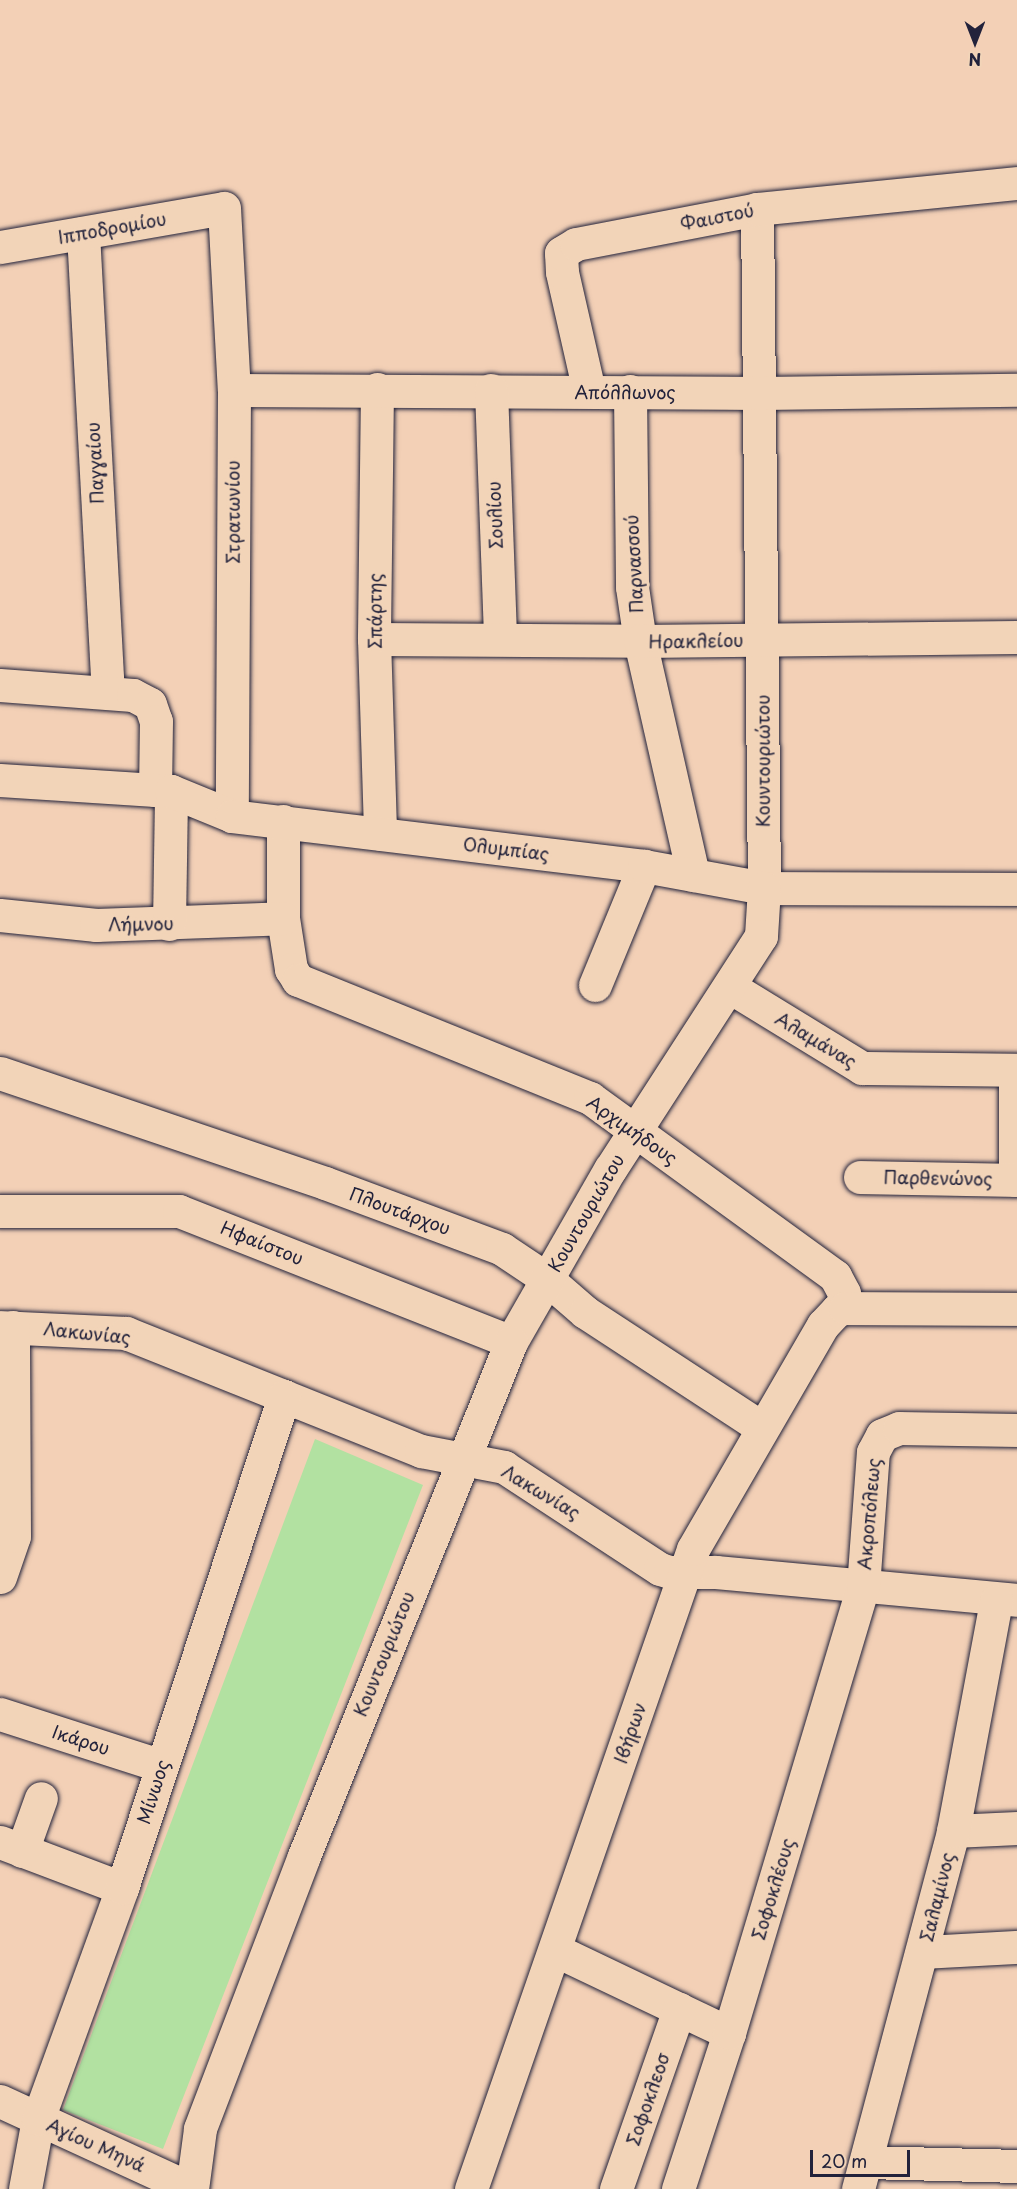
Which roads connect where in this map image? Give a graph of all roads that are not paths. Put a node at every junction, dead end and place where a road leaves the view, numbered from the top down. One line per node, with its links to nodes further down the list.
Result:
1 (1017, 183): 3 (street, Φαιστού)
2 (224, 208): 4 (street, Ιπποδρομίου); 7 (street, Στρατωνίου)
3 (757, 209): 10 (street, Φαιστού); 12 (street, Κουντουριώτου)
4 (83, 233): 5 (street, Ιπποδρομίου); 19 (street, Παγγαίου)
5 (0, 247)
6 (376, 389): 7 (street, Απόλλωνος); 8 (street, Απόλλωνος); 14 (street, Σπάρτης)
7 (234, 390): 22 (street, Στρατωνίου)
8 (491, 390): 10 (street, Απόλλωνος); 15 (street, Σουλίου)
9 (1017, 390): 12 (street, Απόλλωνος)
10 (589, 392): 11 (street, Απόλλωνος)
11 (630, 392): 12 (street, Απόλλωνος); 17 (street, Παρνασσού)
12 (761, 393): 16 (street, Κουντουριώτου)
13 (1017, 637): 16 (street, Ηρακλείου)
14 (374, 639): 15 (street, Ηρακλείου); 24 (street, Σπάρτης)
15 (500, 639): 17 (street, Ηρακλείου)
16 (762, 640): 17 (street, Ηρακλείου); 27 (street, Κουντουριώτου)
17 (640, 641): 26 (street, Παρνασσού)
18 (0, 685): 19 (street)
19 (108, 693): 21 (street)
20 (0, 780): 21 (street, Ολυμπίας)
21 (163, 791): 22 (street, Ολυμπίας); 31 (street)
22 (232, 816): 23 (street, Ολυμπίας)
23 (283, 821): 24 (street, Ολυμπίας); 30 (street, Αρχιμήδους)
24 (380, 834): 25 (street, Ολυμπίας)
25 (644, 866): 26 (street, Ολυμπίας); 32 (street)
26 (693, 875): 27 (street, Ολυμπίας)
27 (764, 888): 28 (street, Ολυμπίας); 33 (street, Κουντουριώτου)
28 (1017, 889)
29 (0, 915): 31 (street, Λήμνου)
30 (283, 918): 31 (street, Λήμνου); 36 (street, Αρχιμήδους)
31 (169, 924)
32 (595, 985)
33 (730, 987): 34 (street, Αλαμάνας); 36 (street, Κουντουριώτου)
34 (1016, 1070): 38 (street)
35 (0, 1073): 40 (street, Πλουτάρχου)
36 (635, 1131): 40 (street, Κουντουριώτου); 41 (street, Αρχιμήδους)
37 (860, 1177): 38 (street, Παρθενώνος)
38 (1016, 1180)
39 (0, 1211): 44 (street, Ηφαίστου)
40 (547, 1279): 44 (street, Κουντουριώτου); 47 (street, Πλουτάρχου)
41 (845, 1308): 42 (street); 47 (street, Ιβήρων)
42 (1017, 1309)
43 (6, 1327): 45 (street, Λακωνίας); 46 (street)
44 (512, 1342): 49 (street, Κουντουριώτου)
45 (284, 1396): 49 (street, Λακωνίας); 56 (street, Μίνωος)
46 (6, 1423): 50 (street)
47 (761, 1427): 51 (street, Ιβήρων)
48 (1017, 1430): 53 (street, Ακροπόλεως)
49 (462, 1460): 51 (street, Λακωνίας); 72 (street, Κουντουριώτου)
50 (7, 1536): 52 (street)
51 (684, 1573): 53 (street, Λακωνίας); 63 (street, Ιβήρων)
52 (0, 1577)
53 (863, 1587): 54 (street, Λακωνίας); 66 (street, Σοφοκλέους)
54 (1007, 1600): 59 (street, Σαλαμίνος)
55 (0, 1714): 56 (street, Ικάρου)
56 (162, 1766): 61 (street, Μίνωος)
57 (41, 1798): 60 (street)
58 (1017, 1828): 59 (street)
59 (953, 1831): 64 (street, Σαλαμίνος)
60 (11, 1846): 61 (street)
61 (122, 1888): 68 (street, Μίνωος)
62 (1017, 1947): 64 (street)
63 (555, 1950): 65 (street); 73 (street, Ιβήρων)
64 (924, 1952): 70 (street, Σαλαμίνος)
65 (679, 2009): 66 (street); 74 (street, Σοφοκλεοσ)
66 (729, 2033): 75 (street, Σοφοκλέους)
67 (0, 2101): 68 (street, Αγίου Μηνά)
68 (38, 2119): 71 (street, Μίνωος); 72 (street, Αγίου Μηνά)
69 (1017, 2166): 70 (street)
70 (862, 2175)
71 (25, 2189)
72 (192, 2189)
73 (471, 2189)
74 (616, 2189)
75 (678, 2189)

